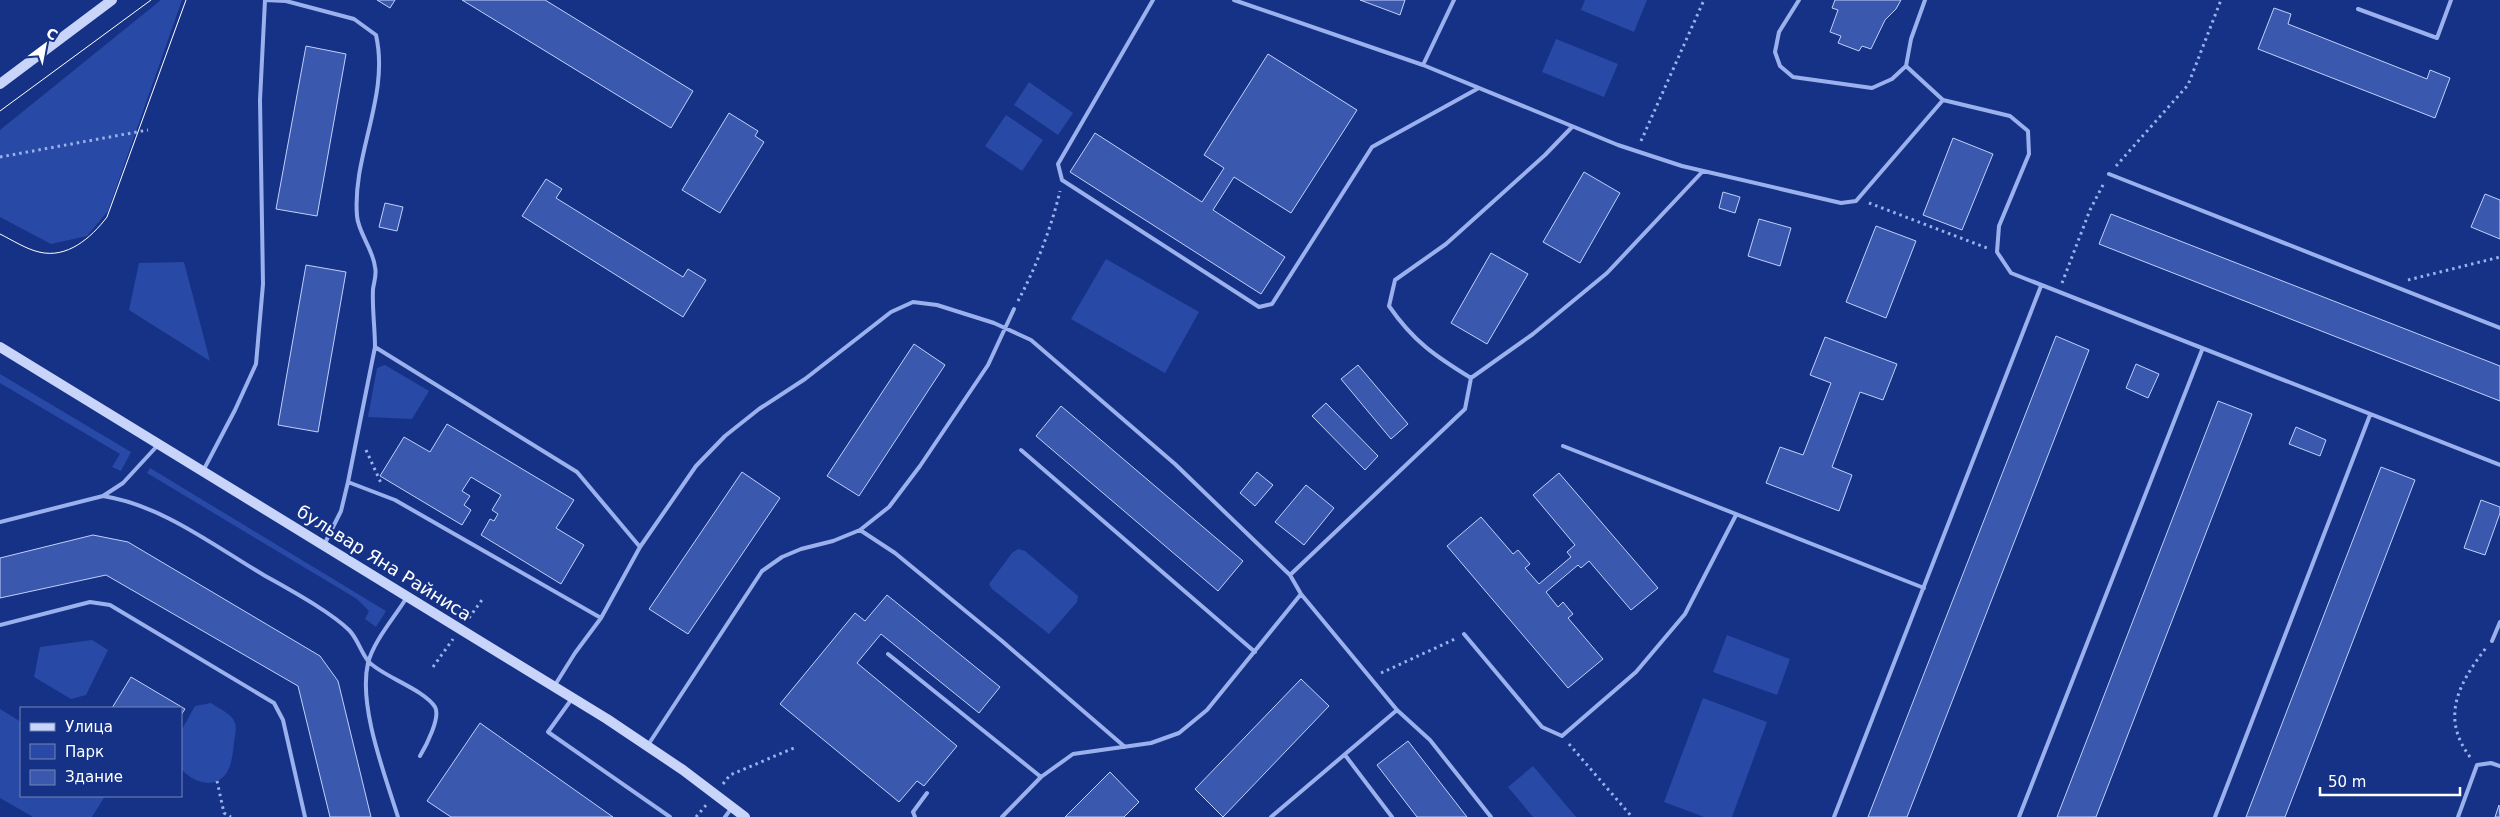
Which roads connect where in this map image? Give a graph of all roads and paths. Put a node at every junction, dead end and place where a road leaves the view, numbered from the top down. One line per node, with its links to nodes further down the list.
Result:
1 (112, 0): 14 (main road)
2 (265, 0): 34 (lane); 43 (lane)
3 (1153, 0): 23 (lane)
4 (1234, 0): 12 (lane)
5 (1454, 0): 12 (lane)
6 (1704, 0): 19 (path)
7 (1798, 0): 13 (lane)
8 (1925, 0): 13 (lane)
9 (2221, 0): 22 (path)
10 (2451, 0): 11 (lane)
11 (2358, 9)
12 (1423, 65): 15 (lane)
13 (1906, 66): 16 (lane)
14 (0, 84)
15 (1478, 89): 17 (lane); 23 (lane)
16 (1943, 100): 24 (lane); 25 (lane)
17 (1572, 127): 19 (lane); 36 (lane)
18 (148, 130): 20 (path)
19 (1637, 152): 21 (lane)
20 (0, 157)
21 (1703, 171): 24 (lane); 36 (lane)
22 (2109, 174): 27 (lane); 29 (path)
23 (1062, 180): 30 (path)
24 (1856, 201): 25 (path)
25 (1997, 252): 28 (lane)
26 (2500, 257): 27 (path)
27 (2390, 285): 32 (lane)
28 (2042, 286): 29 (lane); 53 (lane)
29 (2059, 293): 35 (lane)
30 (1014, 308): 31 (lane)
31 (1006, 328): 49 (lane); 51 (lane); 52 (lane)
32 (2500, 328)
33 (0, 347): 39 (main road, бульвар Яна Райниса)
34 (375, 347): 38 (lane); 51 (lane)
35 (2202, 350): 37 (lane); 95 (lane)
36 (1470, 378): 52 (lane)
37 (2370, 414): 42 (lane); 96 (lane)
38 (358, 434): 44 (lane); 46 (path)
39 (160, 444): 43 (main road, бульвар Яна Райниса); 45 (lane)
40 (1563, 446): 47 (lane)
41 (1021, 450): 61 (lane)
42 (2500, 464)
43 (203, 471): 50 (main road, бульвар Яна Райниса)
44 (348, 482): 46 (lane); 50 (lane)
45 (103, 496): 48 (lane); 63 (lane)
46 (387, 498): 56 (lane)
47 (1736, 515): 53 (lane); 68 (lane)
48 (0, 522)
49 (860, 530): 69 (lane); 70 (lane)
50 (324, 545): 55 (main road, бульвар Яна Райниса)
51 (640, 547): 56 (lane)
52 (1290, 575): 54 (lane)
53 (1924, 588): 94 (lane)
54 (1302, 594): 61 (lane); 64 (lane)
55 (408, 597): 63 (lane); 65 (main road, бульвар Яна Райниса)
56 (601, 618): 65 (lane)
57 (2500, 622): 60 (lane)
58 (0, 625): 82 (lane)
59 (1464, 634): 64 (path); 68 (lane)
60 (2492, 641): 74 (path)
61 (1255, 652): 70 (lane)
62 (888, 654): 76 (lane)
63 (369, 662): 73 (lane); 83 (lane)
64 (1371, 678): 67 (lane)
65 (554, 687): 66 (main road, бульвар Яна Райниса)
66 (573, 698): 69 (main road, бульвар Яна Райниса); 84 (lane)
67 (1397, 710): 72 (lane); 92 (lane)
68 (1562, 736): 93 (path)
69 (648, 745): 78 (main road, бульвар Яна Райниса)
70 (1125, 747): 76 (lane)
71 (794, 748): 78 (path)
72 (1345, 755): 90 (lane); 91 (lane)
73 (420, 756)
74 (2477, 765): 75 (lane); 97 (lane)
75 (2500, 766)
76 (1042, 777): 89 (lane)
77 (217, 781): 81 (path)
78 (716, 793): 80 (main road, бульвар Яна Райниса); 85 (path)
79 (927, 793): 88 (lane)
80 (733, 807): 86 (lane); 87 (main road, бульвар Яна Райниса)
81 (231, 817)
82 (305, 817)
83 (398, 817)
84 (670, 817)
85 (696, 817)
86 (725, 817)
87 (745, 817)
88 (915, 817)
89 (1002, 817)
90 (1271, 817)
91 (1392, 817)
92 (1491, 817)
93 (1632, 817)
94 (1834, 817)
95 (2019, 817)
96 (2215, 817)
97 (2458, 817)

